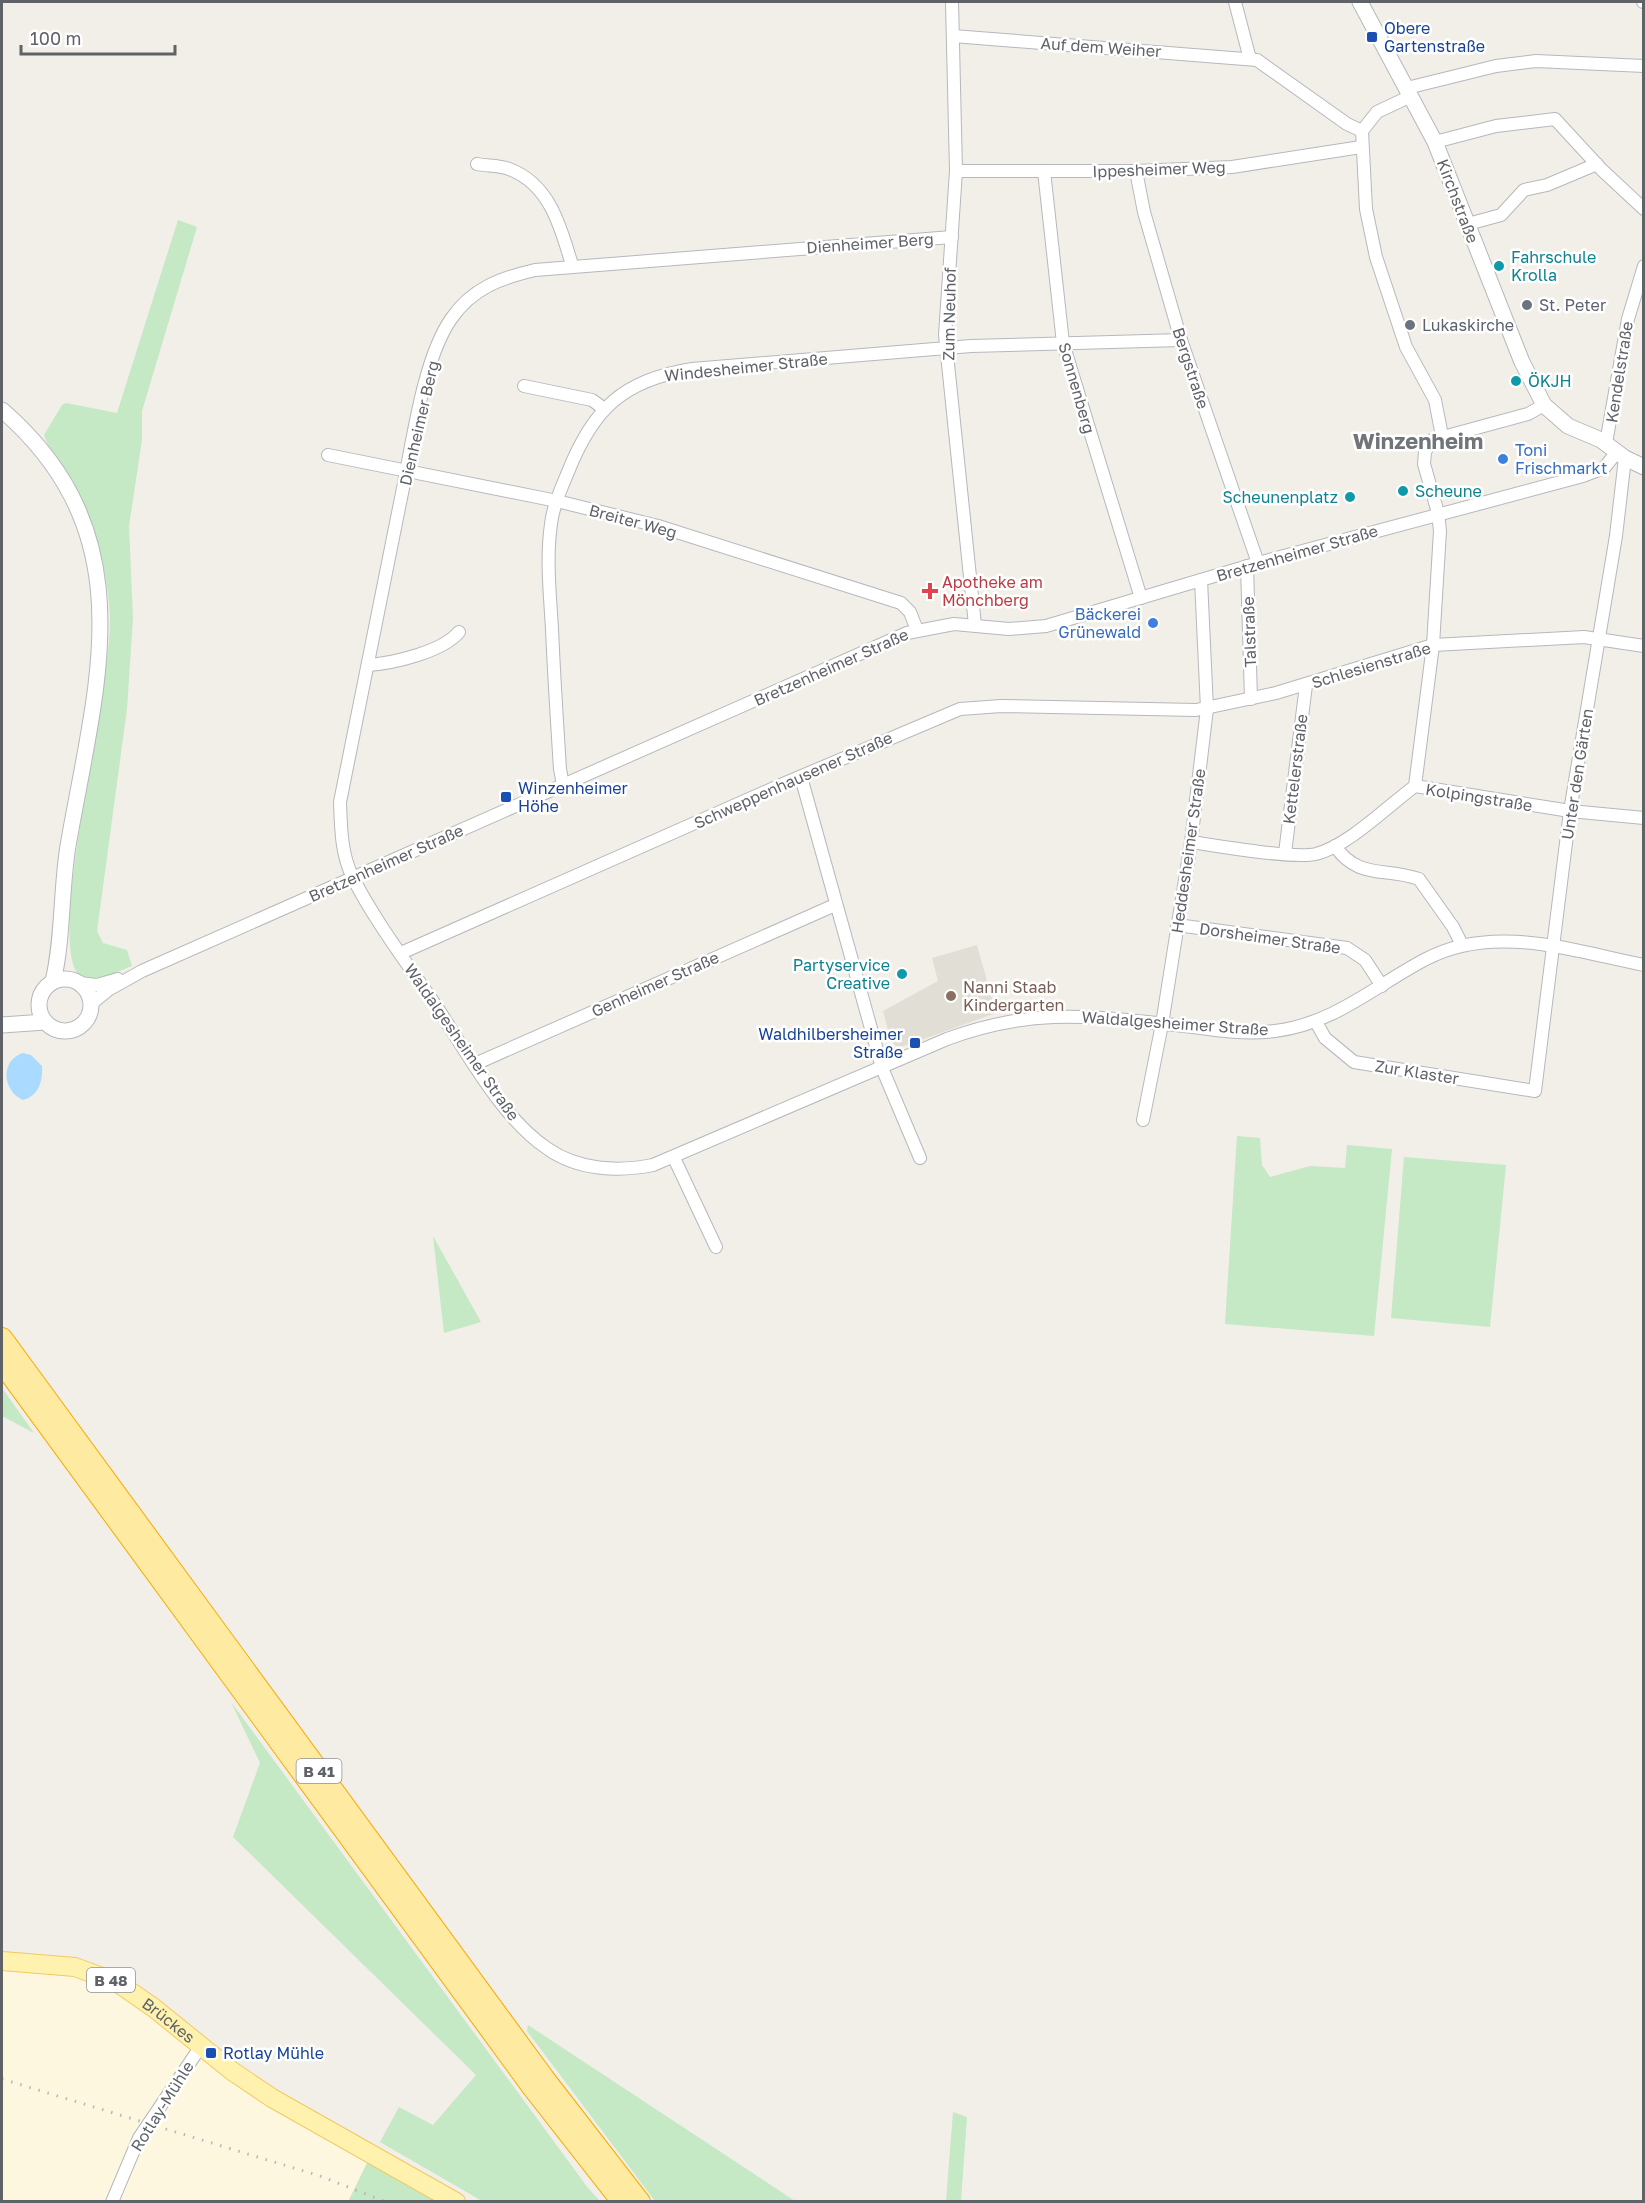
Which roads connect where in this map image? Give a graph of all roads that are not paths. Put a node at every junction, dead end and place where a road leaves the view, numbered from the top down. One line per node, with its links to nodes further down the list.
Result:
1 (952, 2): 4 (street, Zum Neuhof)
2 (1235, 2): 5 (street)
3 (1360, 2): 7 (street, Kirchstraße)
4 (953, 36): 5 (street, Auf dem Weiher); 13 (street, Zum Neuhof)
5 (1250, 59): 8 (street, Auf dem Weiher)
6 (1644, 66): 7 (street)
7 (1409, 92): 8 (street); 9 (street, Kirchstraße)
8 (1362, 130): 10 (street)
9 (1435, 142): 12 (street); 17 (street, Kirchstraße)
10 (1361, 147): 15 (street, Ippesheimer Weg); 28 (street)
11 (477, 164): 19 (street)
12 (1597, 164): 16 (street); 17 (street)
13 (956, 171): 14 (street, Ippesheimer Weg); 18 (street, Zum Neuhof)
14 (1044, 171): 15 (street, Ippesheimer Weg); 22 (street, Sonnenberg)
15 (1136, 171): 21 (street, Bergstraße)
16 (1644, 209)
17 (1467, 224): 25 (street, Kirchstraße)
18 (952, 237): 19 (street, Dienheimer Berg); 23 (street, Zum Neuhof)
19 (572, 266): 32 (street, Dienheimer Berg)
20 (1644, 266): 29 (street, Kendelstraße)
21 (1180, 340): 22 (street, Windesheimer Straße); 35 (street, Bergstraße)
22 (1063, 343): 23 (street, Windesheimer Straße); 37 (street, Sonnenberg)
23 (946, 348): 26 (street, Windesheimer Straße); 38 (street, Zum Neuhof)
24 (524, 386): 26 (street)
25 (1544, 405): 28 (street); 29 (street, Kirchstraße)
26 (603, 408): 33 (street, Windesheimer Straße)
27 (2, 410): 58 (street)
28 (1442, 436): 34 (street)
29 (1616, 451): 31 (street); 34 (street, Bretzenheimer Straße); 41 (street, Unter den Gärten)
30 (328, 455): 32 (street, Breiter Weg)
31 (1644, 467)
32 (406, 472): 33 (street, Breiter Weg); 44 (street, Dienheimer Berg)
33 (557, 501): 39 (street, Breiter Weg); 49 (street, Windesheimer Straße)
34 (1438, 513): 35 (street, Bretzenheimer Straße); 42 (street)
35 (1252, 564): 36 (street, Bretzenheimer Straße); 46 (street, Talstraße)
36 (1201, 580): 37 (street, Bretzenheimer Straße); 47 (street, Heddesheimer Straße)
37 (1141, 598): 38 (street, Bretzenheimer Straße)
38 (975, 625): 39 (street, Bretzenheimer Straße)
39 (917, 630): 49 (street, Bretzenheimer Straße)
40 (459, 632): 44 (street)
41 (1599, 638): 42 (street, Schlesienstraße); 43 (street, Schlesienstraße); 51 (street, Unter den Gärten)
42 (1433, 645): 45 (street, Schlesienstraße); 50 (street)
43 (1644, 646)
44 (368, 665): 56 (street, Dienheimer Berg)
45 (1306, 685): 46 (street, Schlesienstraße); 55 (street, Kettelerstraße)
46 (1251, 699): 47 (street, Schlesienstraße)
47 (1208, 709): 48 (street, Schweppenhausener Straße); 53 (street, Heddesheimer Straße)
48 (801, 777): 57 (street); 62 (street, Schweppenhausener Straße)
49 (563, 785): 56 (street, Bretzenheimer Straße)
50 (1415, 786): 51 (street, Kolpingstraße); 54 (street, Kolpingstraße)
51 (1570, 811): 52 (street, Kolpingstraße); 61 (street, Unter den Gärten)
52 (1644, 818)
53 (1191, 842): 55 (street, Kolpingstraße); 59 (street, Heddesheimer Straße)
54 (1335, 846): 55 (street, Kolpingstraße); 60 (street)
55 (1285, 853)
56 (353, 877): 62 (street, Waldalgesheimer Straße); 64 (street, Bretzenheimer Straße)
57 (835, 904): 74 (street, Genheimer Straße); 75 (street)
58 (60, 910): 65 (street); 66 (street)
59 (1178, 925): 67 (street, Dorsheimer Straße); 72 (street, Heddesheimer Straße)
60 (1461, 945): 61 (street, Waldalgesheimer Straße); 67 (street, Waldalgesheimer Straße)
61 (1554, 947): 63 (street, Waldalgesheimer Straße); 76 (street, Unter den Gärten)
62 (401, 953): 74 (street, Waldalgesheimer Straße)
63 (1644, 965)
64 (142, 971): 66 (street, Bretzenheimer Straße); 69 (street, Bretzenheimer Straße)
65 (53, 981): 66 (street); 68 (street)
66 (76, 981): 69 (street)
67 (1382, 986): 71 (street, Waldalgesheimer Straße)
68 (39, 1004): 70 (street); 73 (street)
69 (91, 1004): 70 (street)
70 (45, 1022): 73 (street)
71 (1316, 1022): 72 (street, Waldalgesheimer Straße); 76 (street, Zur Klaster)
72 (1162, 1024): 75 (street, Waldalgesheimer Straße); 77 (street, Heddesheimer Straße)
73 (2, 1025)
74 (475, 1064): 78 (street, Waldalgesheimer Straße)
75 (882, 1068): 78 (street, Waldalgesheimer Straße); 79 (street)
76 (1535, 1091)
77 (1143, 1120)
78 (674, 1158): 80 (street)
79 (920, 1158)
80 (716, 1247)
81 (2, 1338): 88 (highway, B 41)
82 (2, 1363): 87 (highway, B 41)
83 (2, 1961): 84 (main road, Brückes / B 48)
84 (201, 2046): 85 (street, Rotlay-Mühle); 86 (main road, Brückes / B 48)
85 (112, 2202)
86 (456, 2202)
87 (622, 2202)
88 (640, 2202)

